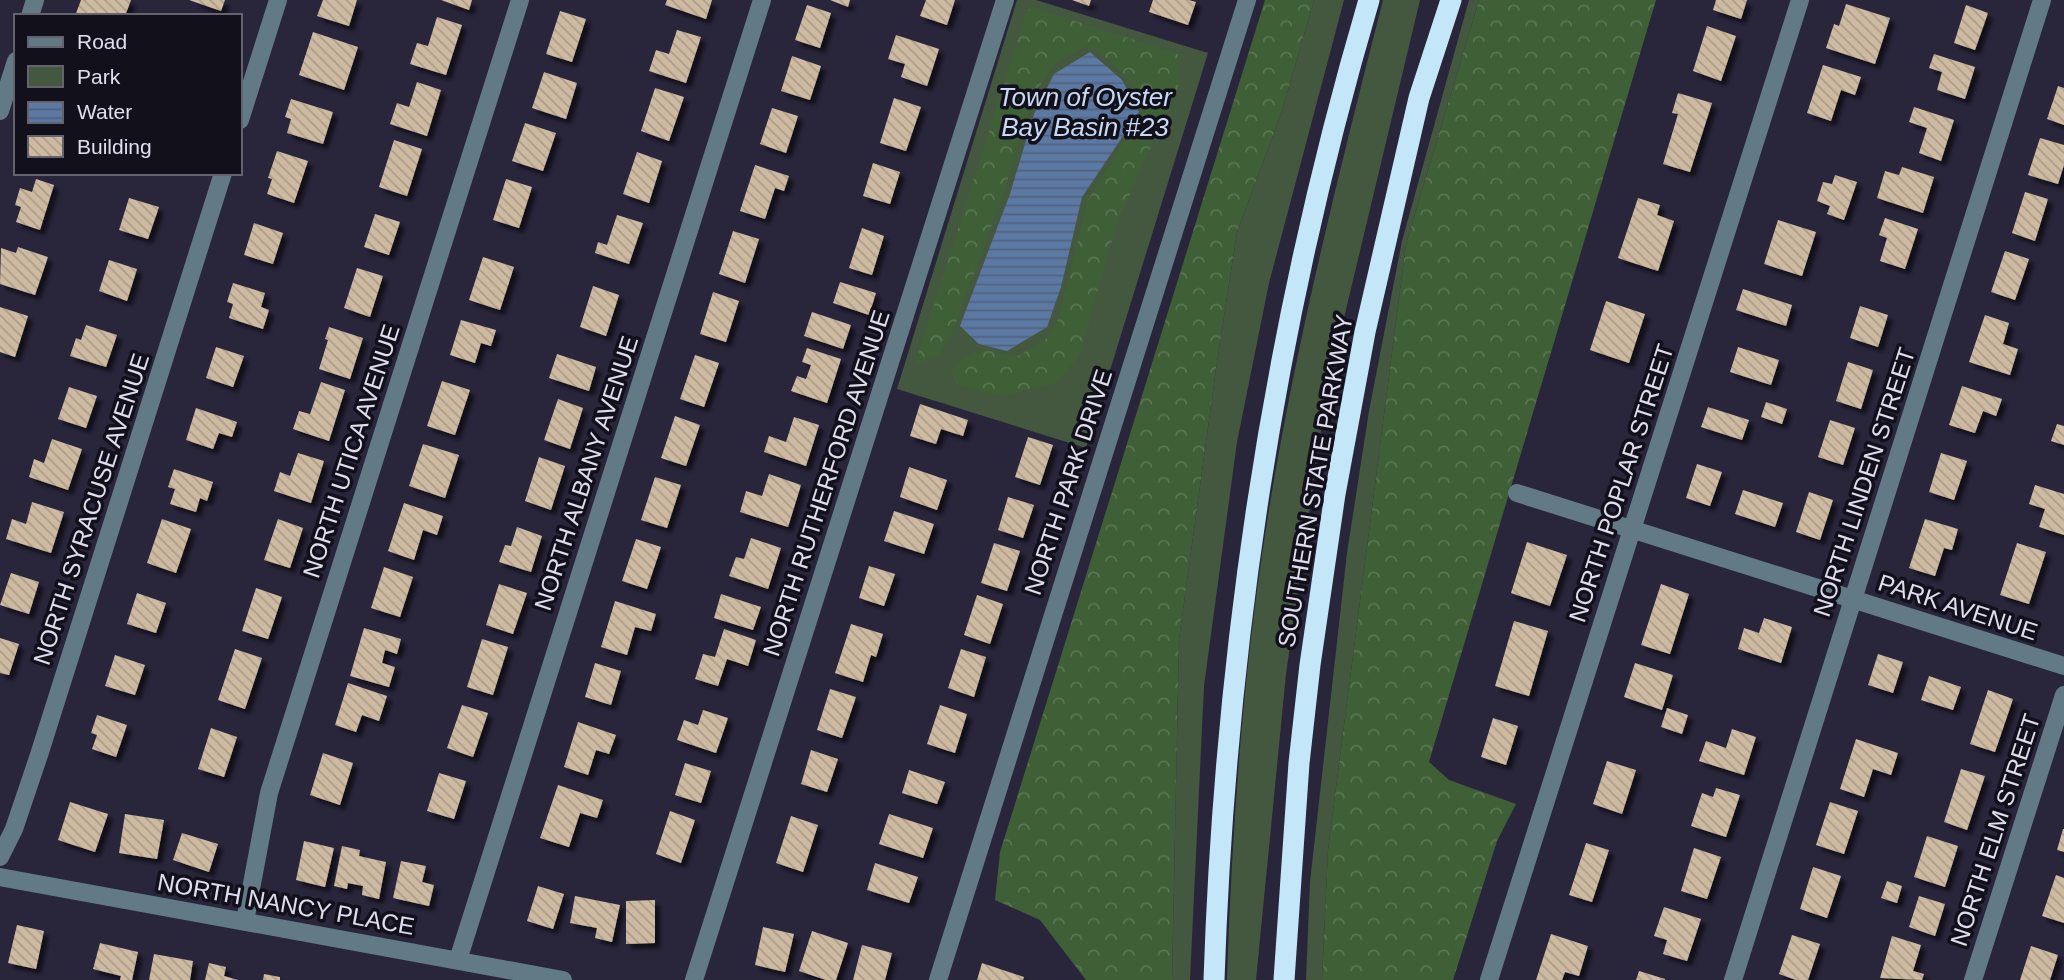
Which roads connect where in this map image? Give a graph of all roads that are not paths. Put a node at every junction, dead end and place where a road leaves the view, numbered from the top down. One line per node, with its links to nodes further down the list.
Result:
1 (278, 0): 12 (street)
2 (520, 0): 21 (street, NORTH UTICA AVENUE)
3 (762, 0): 22 (street, NORTH ALBANY AVENUE)
4 (1005, 0): 24 (street, NORTH RUTHERFORD AVENUE)
5 (1247, 0): 25 (street, NORTH PARK DRIVE)
6 (1369, 0): 26 (highway, SOUTHERN STATE PARKWAY)
7 (1451, 0): 27 (highway, SOUTHERN STATE PARKWAY)
8 (1800, 0): 15 (street, NORTH POPLAR STREET)
9 (2042, 0): 16 (street, NORTH LINDEN STREET)
10 (14, 67): 11 (street)
11 (0, 111)
12 (242, 114)
13 (222, 175): 19 (street, NORTH SYRACUSE AVENUE)
14 (1517, 493): 15 (street, PARK AVENUE)
15 (1632, 530): 16 (street, PARK AVENUE); 28 (street, NORTH POPLAR STREET)
16 (1852, 599): 17 (street, PARK AVENUE); 29 (street, NORTH LINDEN STREET)
17 (2064, 666)
18 (2064, 695): 30 (street, NORTH ELM STREET)
19 (0, 857)
20 (0, 877): 21 (street, NORTH NANCY PLACE)
21 (245, 921): 22 (street, NORTH NANCY PLACE)
22 (457, 960): 23 (street, NORTH NANCY PLACE)
23 (563, 980)
24 (694, 980)
25 (938, 980)
26 (1214, 980)
27 (1284, 980)
28 (1489, 980)
29 (1733, 980)
30 (1973, 980)

